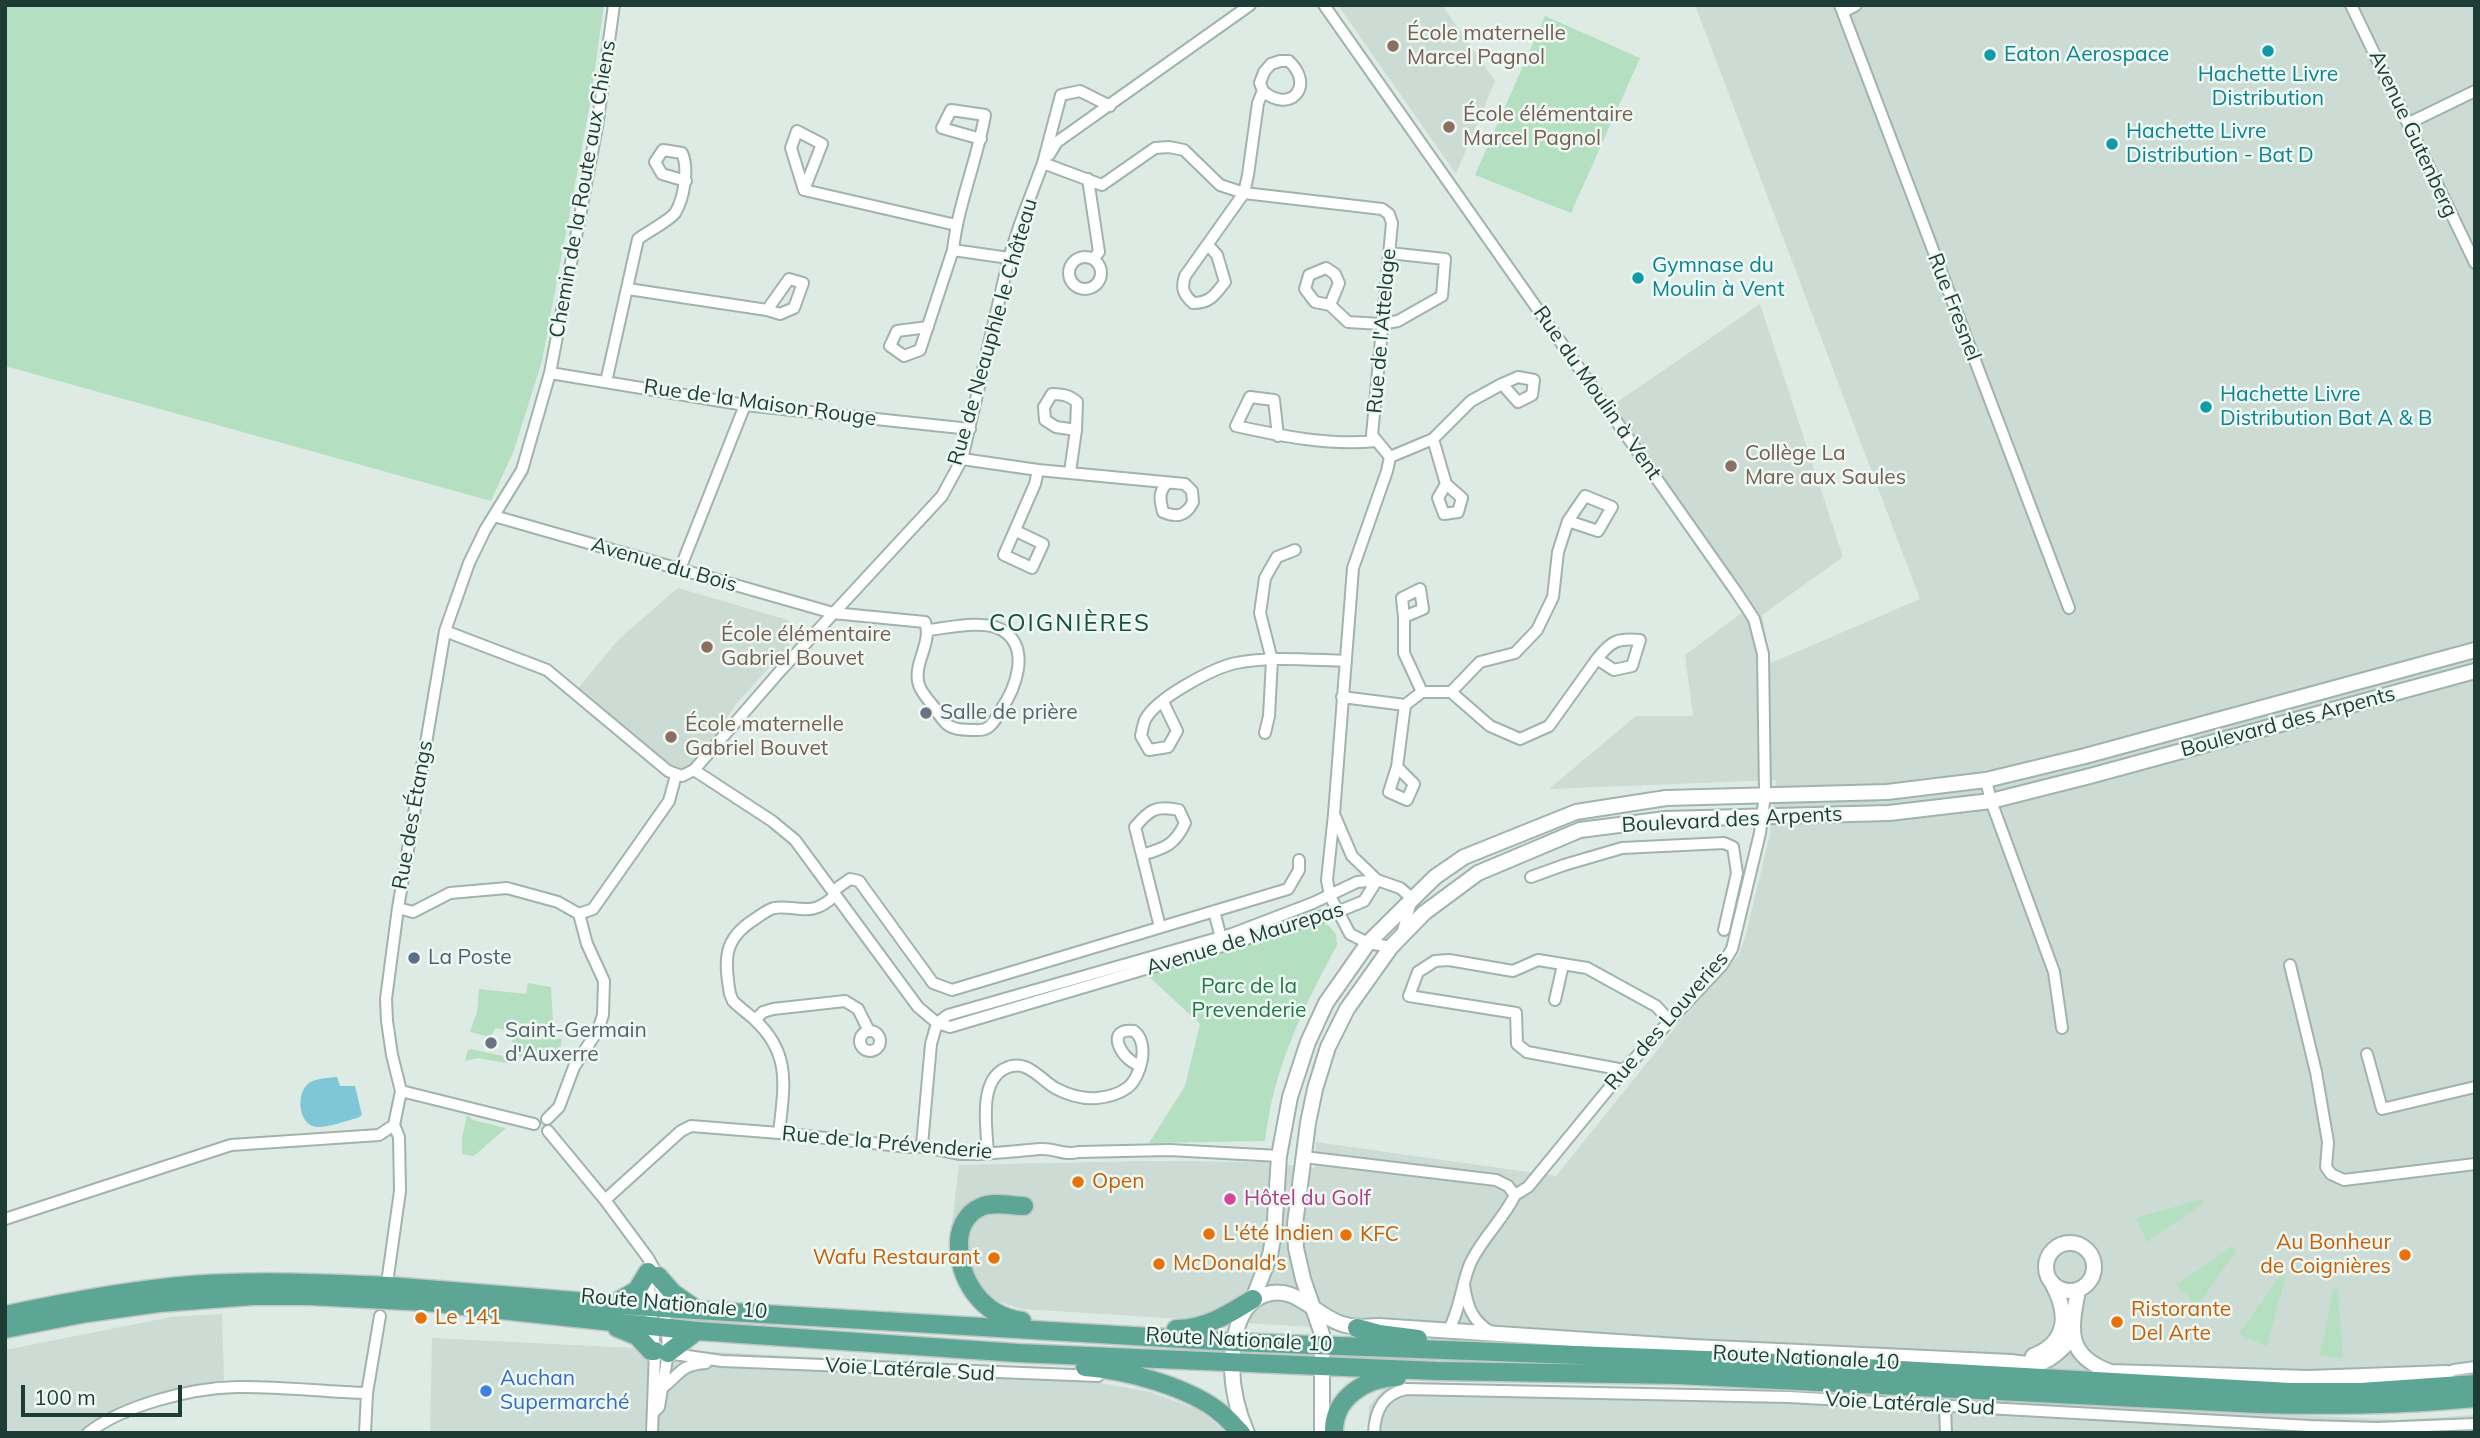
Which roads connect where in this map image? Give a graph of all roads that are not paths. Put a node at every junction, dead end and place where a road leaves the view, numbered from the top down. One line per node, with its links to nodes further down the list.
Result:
1 (614, 5): 29 (street, Chemin de la Route aux Chiens)
2 (1250, 5): 9 (street)
3 (1324, 5): 69 (street, Rue du Moulin à Vent)
4 (1856, 5): 6 (street)
5 (2351, 5): 10 (street, Avenue Gutenberg)
6 (1841, 9): 49 (street, Rue Fresnel)
7 (1263, 91): 16 (street)
8 (2475, 91): 10 (street)
9 (1110, 106): 12 (street); 12 (street, Rue de Neauphle le Château)
10 (2409, 124): 23 (street, Avenue Gutenberg)
11 (981, 139): 17 (street)
12 (1043, 163): 13 (street, Rue de l'Attelage); 21 (street, Rue de Neauphle le Château)
13 (1088, 179): 16 (street, Rue de l'Attelage); 22 (street)
14 (686, 181): 24 (street)
15 (804, 190): 15 (street); 17 (street)
16 (1244, 193): 18 (street); 20 (street, Rue de l'Attelage)
17 (956, 225): 19 (street)
18 (1208, 246): 18 (street)
19 (953, 250): 21 (street); 28 (street)
20 (1389, 253): 27 (street, Rue de l'Attelage); 27 (street)
21 (1009, 258): 33 (street, Rue de Neauphle le Château)
22 (1093, 259)
23 (2475, 263)
24 (628, 289): 26 (street); 30 (street)
25 (1330, 305): 27 (street)
26 (767, 310)
27 (1381, 324): 37 (street, Rue de l'Attelage)
28 (928, 327)
29 (551, 373): 30 (street, Rue de la Maison Rouge); 44 (street, Rue des Étangs)
30 (606, 382): 32 (street, Rue de la Maison Rouge)
31 (1502, 384): 36 (street)
32 (745, 405): 33 (street, Rue de la Maison Rouge); 48 (street)
33 (970, 429): 39 (street, Rue de Neauphle le Château)
34 (1076, 430): 41 (street)
35 (1278, 436): 35 (street); 37 (street)
36 (1433, 439): 38 (street); 43 (street)
37 (1376, 441): 38 (street, Rue de l'Attelage)
38 (1390, 457): 57 (street)
39 (962, 459): 40 (street); 50 (street, Rue de Neauphle le Château)
40 (1038, 470): 41 (street); 46 (street)
41 (1070, 472): 42 (street)
42 (1167, 483)
43 (1446, 484)
44 (494, 516): 48 (street, Avenue du Bois); 53 (street, Rue des Étangs)
45 (1568, 521): 60 (street)
46 (1016, 531)
47 (1295, 550): 56 (street)
48 (680, 569): 50 (street, Avenue du Bois)
49 (2069, 608)
50 (833, 613): 52 (street, Avenue du Bois); 66 (street, Rue de Neauphle le Château)
51 (1404, 617): 59 (street)
52 (928, 630): 52 (street)
53 (445, 631): 67 (street); 82 (street, Rue des Étangs)
54 (2475, 650): 68 (street, Boulevard des Arpents)
55 (1597, 659): 60 (street)
56 (1272, 660): 57 (street); 62 (street); 64 (street)
57 (1346, 661): 61 (street)
58 (2475, 671): 70 (street, Boulevard des Arpents)
59 (1422, 692): 60 (street); 63 (street)
60 (1451, 692)
61 (1342, 697): 63 (street); 71 (street)
62 (1163, 702)
63 (1405, 705): 65 (street)
64 (1265, 733)
65 (1397, 767)
66 (694, 771): 67 (street); 79 (street)
67 (676, 775): 85 (street)
68 (1986, 780): 69 (street, Boulevard des Arpents); 70 (street)
69 (1765, 794): 72 (street, Rue du Moulin à Vent); 81 (street, Boulevard des Arpents)
70 (1990, 801): 72 (street, Boulevard des Arpents); 100 (street)
71 (1334, 814): 78 (street); 80 (street)
72 (1763, 817): 77 (street, Rue des Louveries); 88 (street, Boulevard des Arpents)
73 (1142, 855): 73 (street); 86 (street)
74 (1299, 860): 83 (street)
75 (1737, 873): 76 (street); 77 (street); 87 (street)
76 (1531, 877)
77 (1749, 877): 98 (street, Rue des Louveries)
78 (1377, 880): 80 (street, Avenue de Maurepas); 81 (street); 84 (street, Avenue de Maurepas)
79 (834, 893): 94 (street); 97 (street); 99 (street)
80 (1329, 896): 84 (street); 89 (street, Avenue de Maurepas)
81 (1412, 898): 88 (street); 90 (street, Boulevard des Arpents)
82 (398, 908): 85 (street); 106 (street, Rue des Étangs)
83 (1214, 911): 86 (street); 89 (street)
84 (1337, 912): 90 (street); 99 (street, Avenue de Maurepas)
85 (579, 914): 107 (street)
86 (1160, 927): 94 (street)
87 (1724, 930)
88 (1402, 934): 91 (street, Boulevard des Arpents)
89 (1221, 938): 95 (street, Avenue de Maurepas)
90 (1368, 943): 91 (street); 114 (street, Boulevard des Arpents)
91 (1391, 947): 115 (street, Boulevard des Arpents)
92 (1563, 965): 96 (street); 98 (street); 104 (street)
93 (2290, 965): 116 (street)
94 (1008, 973): 95 (street)
95 (1014, 996): 99 (street, Avenue de Maurepas)
96 (1555, 1000)
97 (755, 1020): 101 (street); 111 (street)
98 (1669, 1020): 104 (street, Rue des Louveries)
99 (937, 1023): 112 (street)
100 (2062, 1028)
101 (869, 1031)
102 (2367, 1054): 105 (street)
103 (1139, 1065): 113 (street)
104 (1624, 1070): 117 (street, Rue des Louveries)
105 (2475, 1087)
106 (401, 1091): 108 (street); 109 (street, Rue des Étangs)
107 (547, 1119): 108 (street); 110 (street)
108 (534, 1124): 110 (street)
109 (394, 1125): 120 (street); 122 (street, Rue des Étangs)
110 (548, 1132): 118 (street)
111 (779, 1133): 112 (street, Rue de la Prévenderie); 118 (street, Rue de la Prévenderie)
112 (922, 1145): 113 (street, Rue de la Prévenderie)
113 (988, 1154): 114 (street, Rue de la Prévenderie)
114 (1279, 1156): 126 (street, Boulevard des Arpents)
115 (1304, 1157): 117 (street); 128 (street, Boulevard des Arpents)
116 (2475, 1164)
117 (1515, 1195): 123 (street)
118 (605, 1199): 121 (street)
119 (1024, 1206): 137 (main road)
120 (5, 1219)
121 (652, 1269): 127 (main road); 129 (main road); 133 (street)
122 (388, 1276)
123 (1464, 1282): 139 (street); 140 (street)
124 (2053, 1286): 125 (street); 125 (street); 149 (street)
125 (2078, 1291): 142 (street)
126 (1253, 1299): 128 (street); 141 (main road); 143 (street, Boulevard des Arpents)
127 (613, 1304): 131 (main road); 133 (main road)
128 (1314, 1309): 135 (street); 144 (street, Boulevard des Arpents)
129 (696, 1310): 130 (main road); 133 (main road)
130 (724, 1311): 133 (main road); 137 (main road)
131 (5, 1315)
132 (380, 1316): 159 (street)
133 (658, 1317): 134 (main road); 138 (main road, Route Nationale 10); 146 (street)
134 (597, 1320): 136 (main road, Route Nationale 10); 146 (main road)
135 (1357, 1328): 139 (street); 145 (main road)
136 (5, 1329)
137 (1034, 1329): 141 (main road)
138 (697, 1331): 146 (main road); 147 (main road, Route Nationale 10)
139 (1448, 1331): 140 (street)
140 (1494, 1333): 149 (street)
141 (1146, 1335): 143 (main road)
142 (2072, 1339): 149 (street); 154 (street)
143 (1234, 1342): 144 (main road); 150 (street, Boulevard des Arpents)
144 (1322, 1346): 145 (main road); 151 (street, Boulevard des Arpents)
145 (1440, 1349): 157 (main road)
146 (661, 1352): 148 (street, Voie Latérale Sud); 158 (street); 162 (street)
147 (1018, 1353): 150 (main road, Route Nationale 10); 156 (main road)
148 (722, 1361): 156 (street, Voie Latérale Sud); 158 (street)
149 (2011, 1362)
150 (1233, 1363): 151 (main road, Route Nationale 10); 168 (street, Boulevard des Arpents)
151 (1322, 1367): 153 (main road, Route Nationale 10); 169 (street, Boulevard des Arpents)
152 (2475, 1367): 154 (street)
153 (1437, 1371): 160 (main road, Route Nationale 10); 170 (main road)
154 (2447, 1373): 155 (main road)
155 (2475, 1373)
156 (1153, 1382): 167 (main road)
157 (2475, 1384)
158 (662, 1388): 162 (street)
159 (367, 1394): 164 (street); 165 (street)
160 (2475, 1398)
161 (1945, 1406): 163 (street, Voie Latérale Sud); 171 (street, Voie Latérale Sud); 172 (street)
162 (653, 1413): 166 (street)
163 (2475, 1424)
164 (88, 1433)
165 (365, 1433)
166 (652, 1433)
167 (1241, 1433)
168 (1247, 1433)
169 (1322, 1433)
170 (1334, 1433)
171 (1374, 1433)
172 (1946, 1433)

